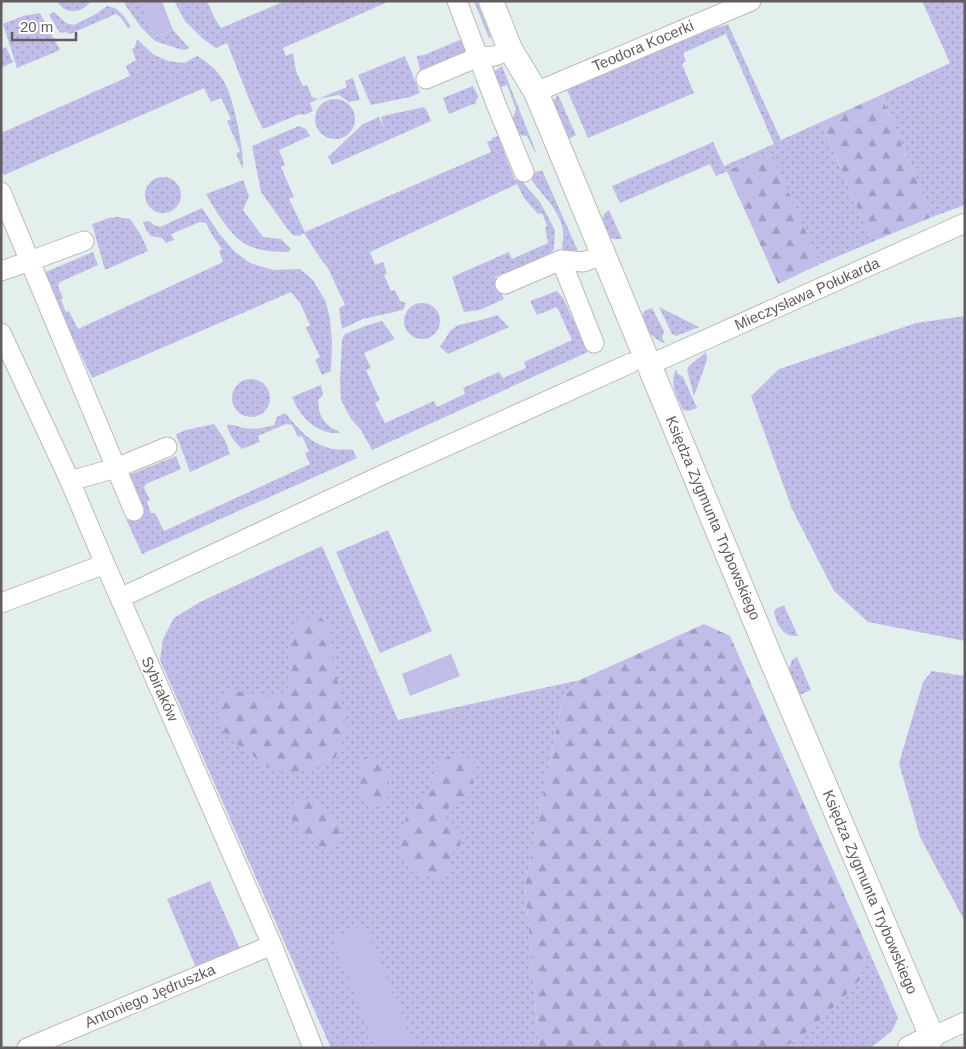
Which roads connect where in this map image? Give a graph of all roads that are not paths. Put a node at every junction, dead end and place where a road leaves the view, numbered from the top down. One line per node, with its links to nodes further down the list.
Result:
1 (457, 1): 5 (street)
2 (491, 1): 4 (street, Księdza Zygmunta Trybowskiego)
3 (751, 1): 7 (street, Teodora Kocerki)
4 (510, 49): 5 (street); 7 (street, Księdza Zygmunta Trybowskiego)
5 (478, 58): 6 (street); 8 (street)
6 (426, 79)
7 (536, 92): 12 (street, Księdza Zygmunta Trybowskiego)
8 (524, 172)
9 (1, 192): 14 (street)
10 (965, 224): 19 (street, Mieczysława Połukarda)
11 (84, 241): 14 (street)
12 (604, 255): 13 (street); 19 (street, Księdza Zygmunta Trybowskiego)
13 (561, 260): 16 (street); 18 (street)
14 (30, 261): 15 (street); 21 (street)
15 (1, 270)
16 (505, 284)
17 (1, 332): 22 (street, Sybiraków)
18 (594, 343)
19 (640, 364): 25 (street, Mieczysława Połukarda); 29 (street, Księdza Zygmunta Trybowskiego)
20 (167, 447): 21 (street)
21 (116, 468): 22 (street); 23 (street)
22 (70, 481): 24 (street, Sybiraków)
23 (134, 511)
24 (105, 564): 25 (street, Sybiraków); 26 (street)
25 (120, 598): 27 (street, Sybiraków)
26 (1, 603)
27 (272, 945): 30 (street, Antoniego Jędruszka); 31 (street, Sybiraków)
28 (965, 1022): 29 (street)
29 (932, 1037): 32 (street)
30 (27, 1048)
31 (313, 1048)
32 (910, 1048)

